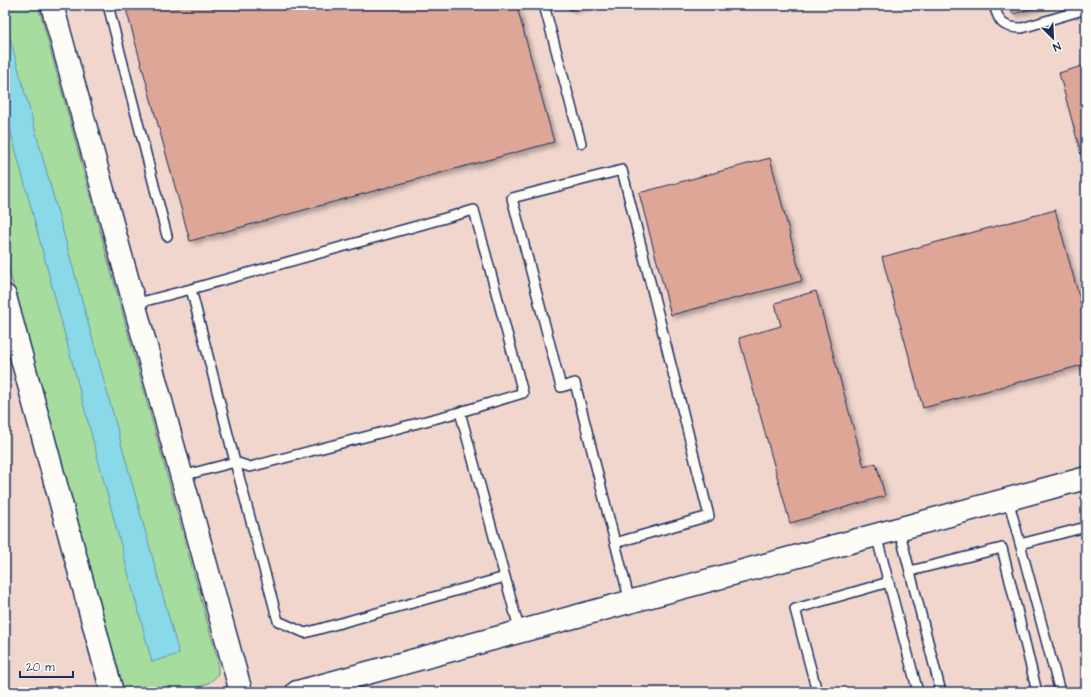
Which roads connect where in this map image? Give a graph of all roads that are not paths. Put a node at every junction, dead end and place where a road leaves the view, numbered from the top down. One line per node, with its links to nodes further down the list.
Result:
1 (52, 5): 10 (main road)
2 (108, 5): 7 (lane)
3 (544, 5): 6 (lane)
4 (994, 5): 5 (lane)
5 (1086, 9)
6 (581, 142)
7 (167, 236)
8 (191, 289): 10 (lane); 11 (lane); 12 (lane)
9 (5, 296): 26 (main road)
10 (134, 304): 13 (main road)
11 (460, 412): 12 (lane); 22 (lane)
12 (235, 462): 13 (lane); 22 (lane)
13 (182, 476): 27 (main road)
14 (1086, 478): 15 (main road)
15 (1008, 499): 17 (main road); 20 (lane)
16 (1086, 527): 20 (lane)
17 (899, 529): 18 (main road); 21 (lane)
18 (876, 535): 23 (lane); 24 (main road)
19 (615, 543): 19 (lane); 24 (lane)
20 (1020, 544): 33 (lane)
21 (910, 571): 31 (lane); 32 (lane)
22 (505, 577): 25 (lane)
23 (888, 582): 29 (lane); 30 (lane)
24 (630, 602): 25 (main road)
25 (520, 632): 28 (main road)
26 (112, 692)
27 (241, 692)
28 (297, 692)
29 (817, 692)
30 (918, 692)
31 (941, 692)
32 (1037, 692)
33 (1060, 692)

